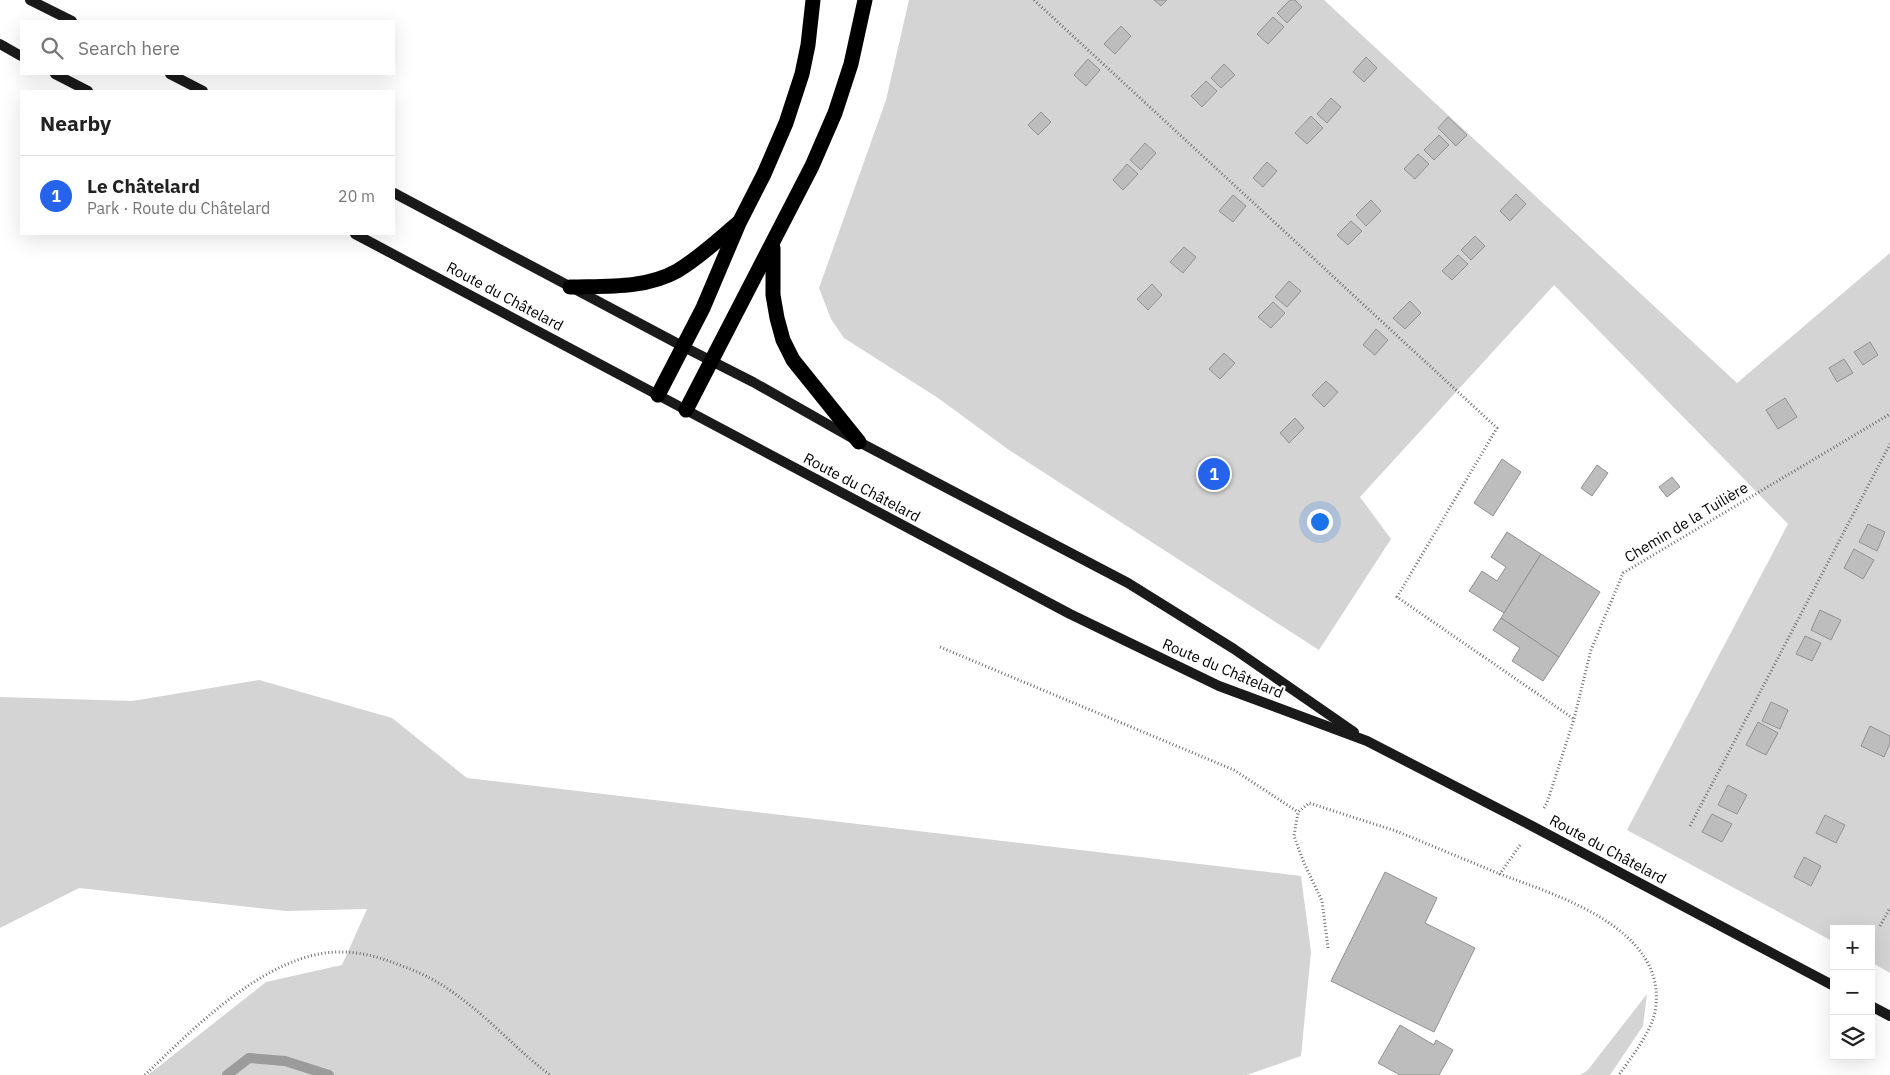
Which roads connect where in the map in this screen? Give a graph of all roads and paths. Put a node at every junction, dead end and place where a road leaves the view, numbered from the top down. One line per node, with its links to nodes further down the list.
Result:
1 (30, 0): 5 (main road)
2 (813, 0): 13 (highway)
3 (866, 0): 15 (highway)
4 (1034, 0): 25 (path)
5 (70, 20)
6 (0, 44): 7 (main road)
7 (20, 55)
8 (57, 75): 10 (main road)
9 (172, 75): 11 (main road)
10 (86, 90)
11 (201, 90)
12 (395, 194): 16 (main road, Route du Châtelard)
13 (739, 222): 16 (highway); 17 (highway)
14 (357, 235): 19 (main road, Route du Châtelard)
15 (773, 246): 18 (highway); 22 (highway)
16 (570, 287): 17 (main road, Route du Châtelard)
17 (684, 348): 18 (main road, Route du Châtelard); 19 (highway)
18 (712, 362): 20 (highway); 22 (main road, Route du Châtelard)
19 (658, 395): 20 (main road, Route du Châtelard)
20 (686, 410): 26 (main road, Route du Châtelard)
21 (1890, 414): 25 (path, Chemin de la Tuilière)
22 (859, 442): 26 (main road, Route du Châtelard)
23 (1890, 444): 29 (path)
24 (940, 647): 27 (path)
25 (1574, 719): 28 (path, Chemin de la Tuilière)
26 (1367, 741): 28 (main road, Route du Châtelard)
27 (1298, 812): 30 (path); 33 (path)
28 (1532, 826): 30 (path, Chemin de la Tuilière); 34 (main road, Route du Châtelard)
29 (1690, 826)
30 (1500, 874): 39 (path)
31 (1890, 908): 32 (path)
32 (1880, 926)
33 (1328, 948)
34 (1830, 984)
35 (1875, 1008): 36 (main road)
36 (1890, 1016)
37 (145, 1075): 38 (path)
38 (550, 1075)
39 (1619, 1075)

